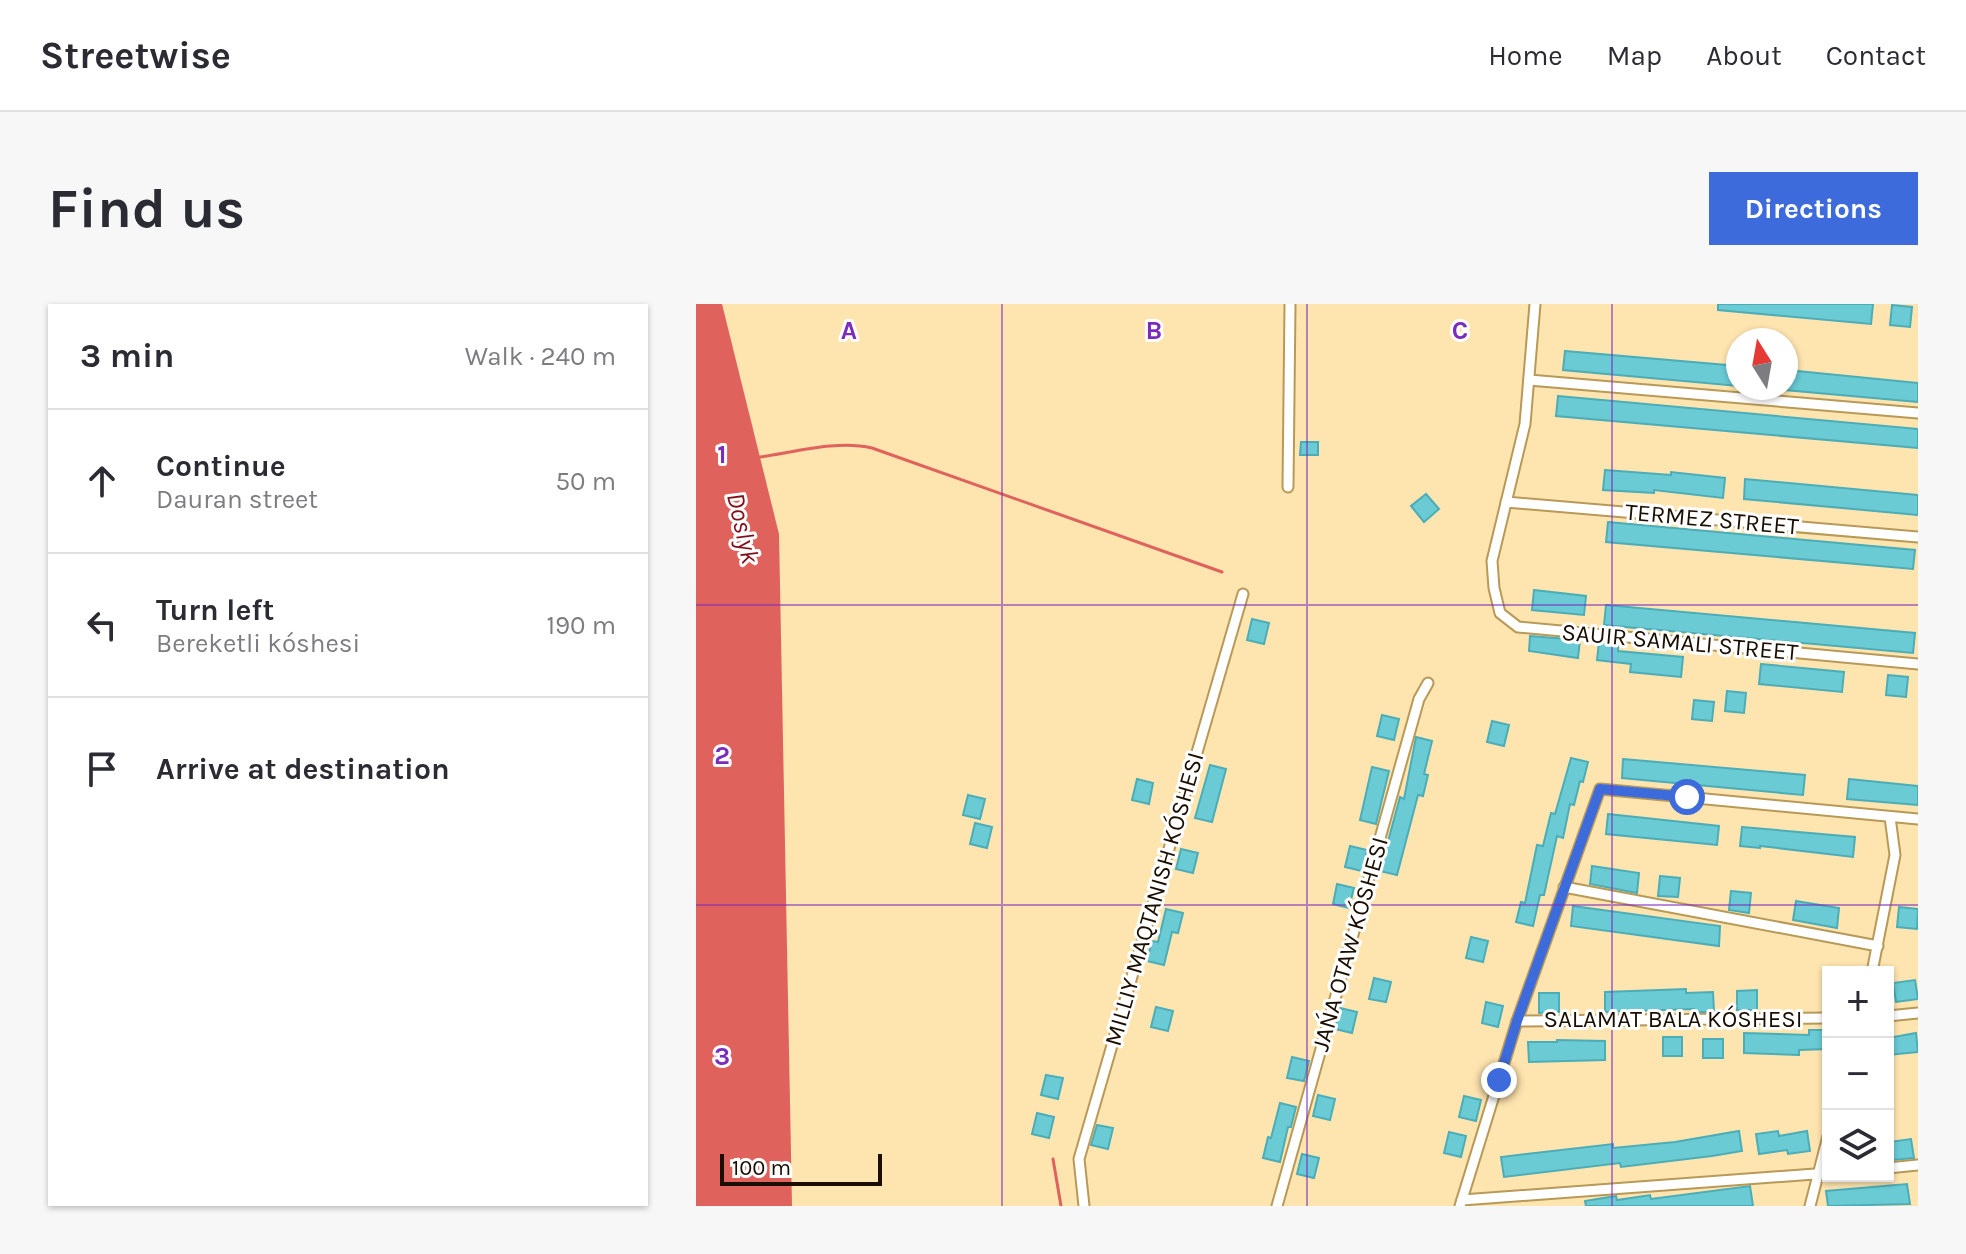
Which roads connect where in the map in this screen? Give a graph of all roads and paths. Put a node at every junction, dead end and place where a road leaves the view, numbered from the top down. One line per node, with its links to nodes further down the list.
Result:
1 (1290, 304): 5 (street)
2 (1535, 304): 3 (street)
3 (1529, 380): 4 (street); 6 (street)
4 (1918, 413)
5 (1288, 487)
6 (1506, 502): 7 (street, TERMEZ STREET); 9 (street)
7 (1918, 537)
8 (1243, 594): 24 (street)
9 (1918, 664)
10 (1428, 683): 25 (street, JAŃA OTAW KÓSHESI)
11 (1890, 817): 12 (street); 13 (street); 14 (street)
12 (1918, 819)
13 (1564, 887): 14 (street); 19 (street)
14 (1878, 946): 15 (street)
15 (1873, 966)
16 (1918, 1013): 17 (street)
17 (1894, 1015)
18 (1822, 1018): 19 (street, SALAMAT BALA KÓSHESI)
19 (1517, 1021): 23 (street)
20 (1918, 1165): 21 (street)
21 (1894, 1167)
22 (1822, 1173): 23 (street); 26 (street)
23 (1461, 1203)
24 (1084, 1206)
25 (1277, 1206)
26 (1810, 1206)

